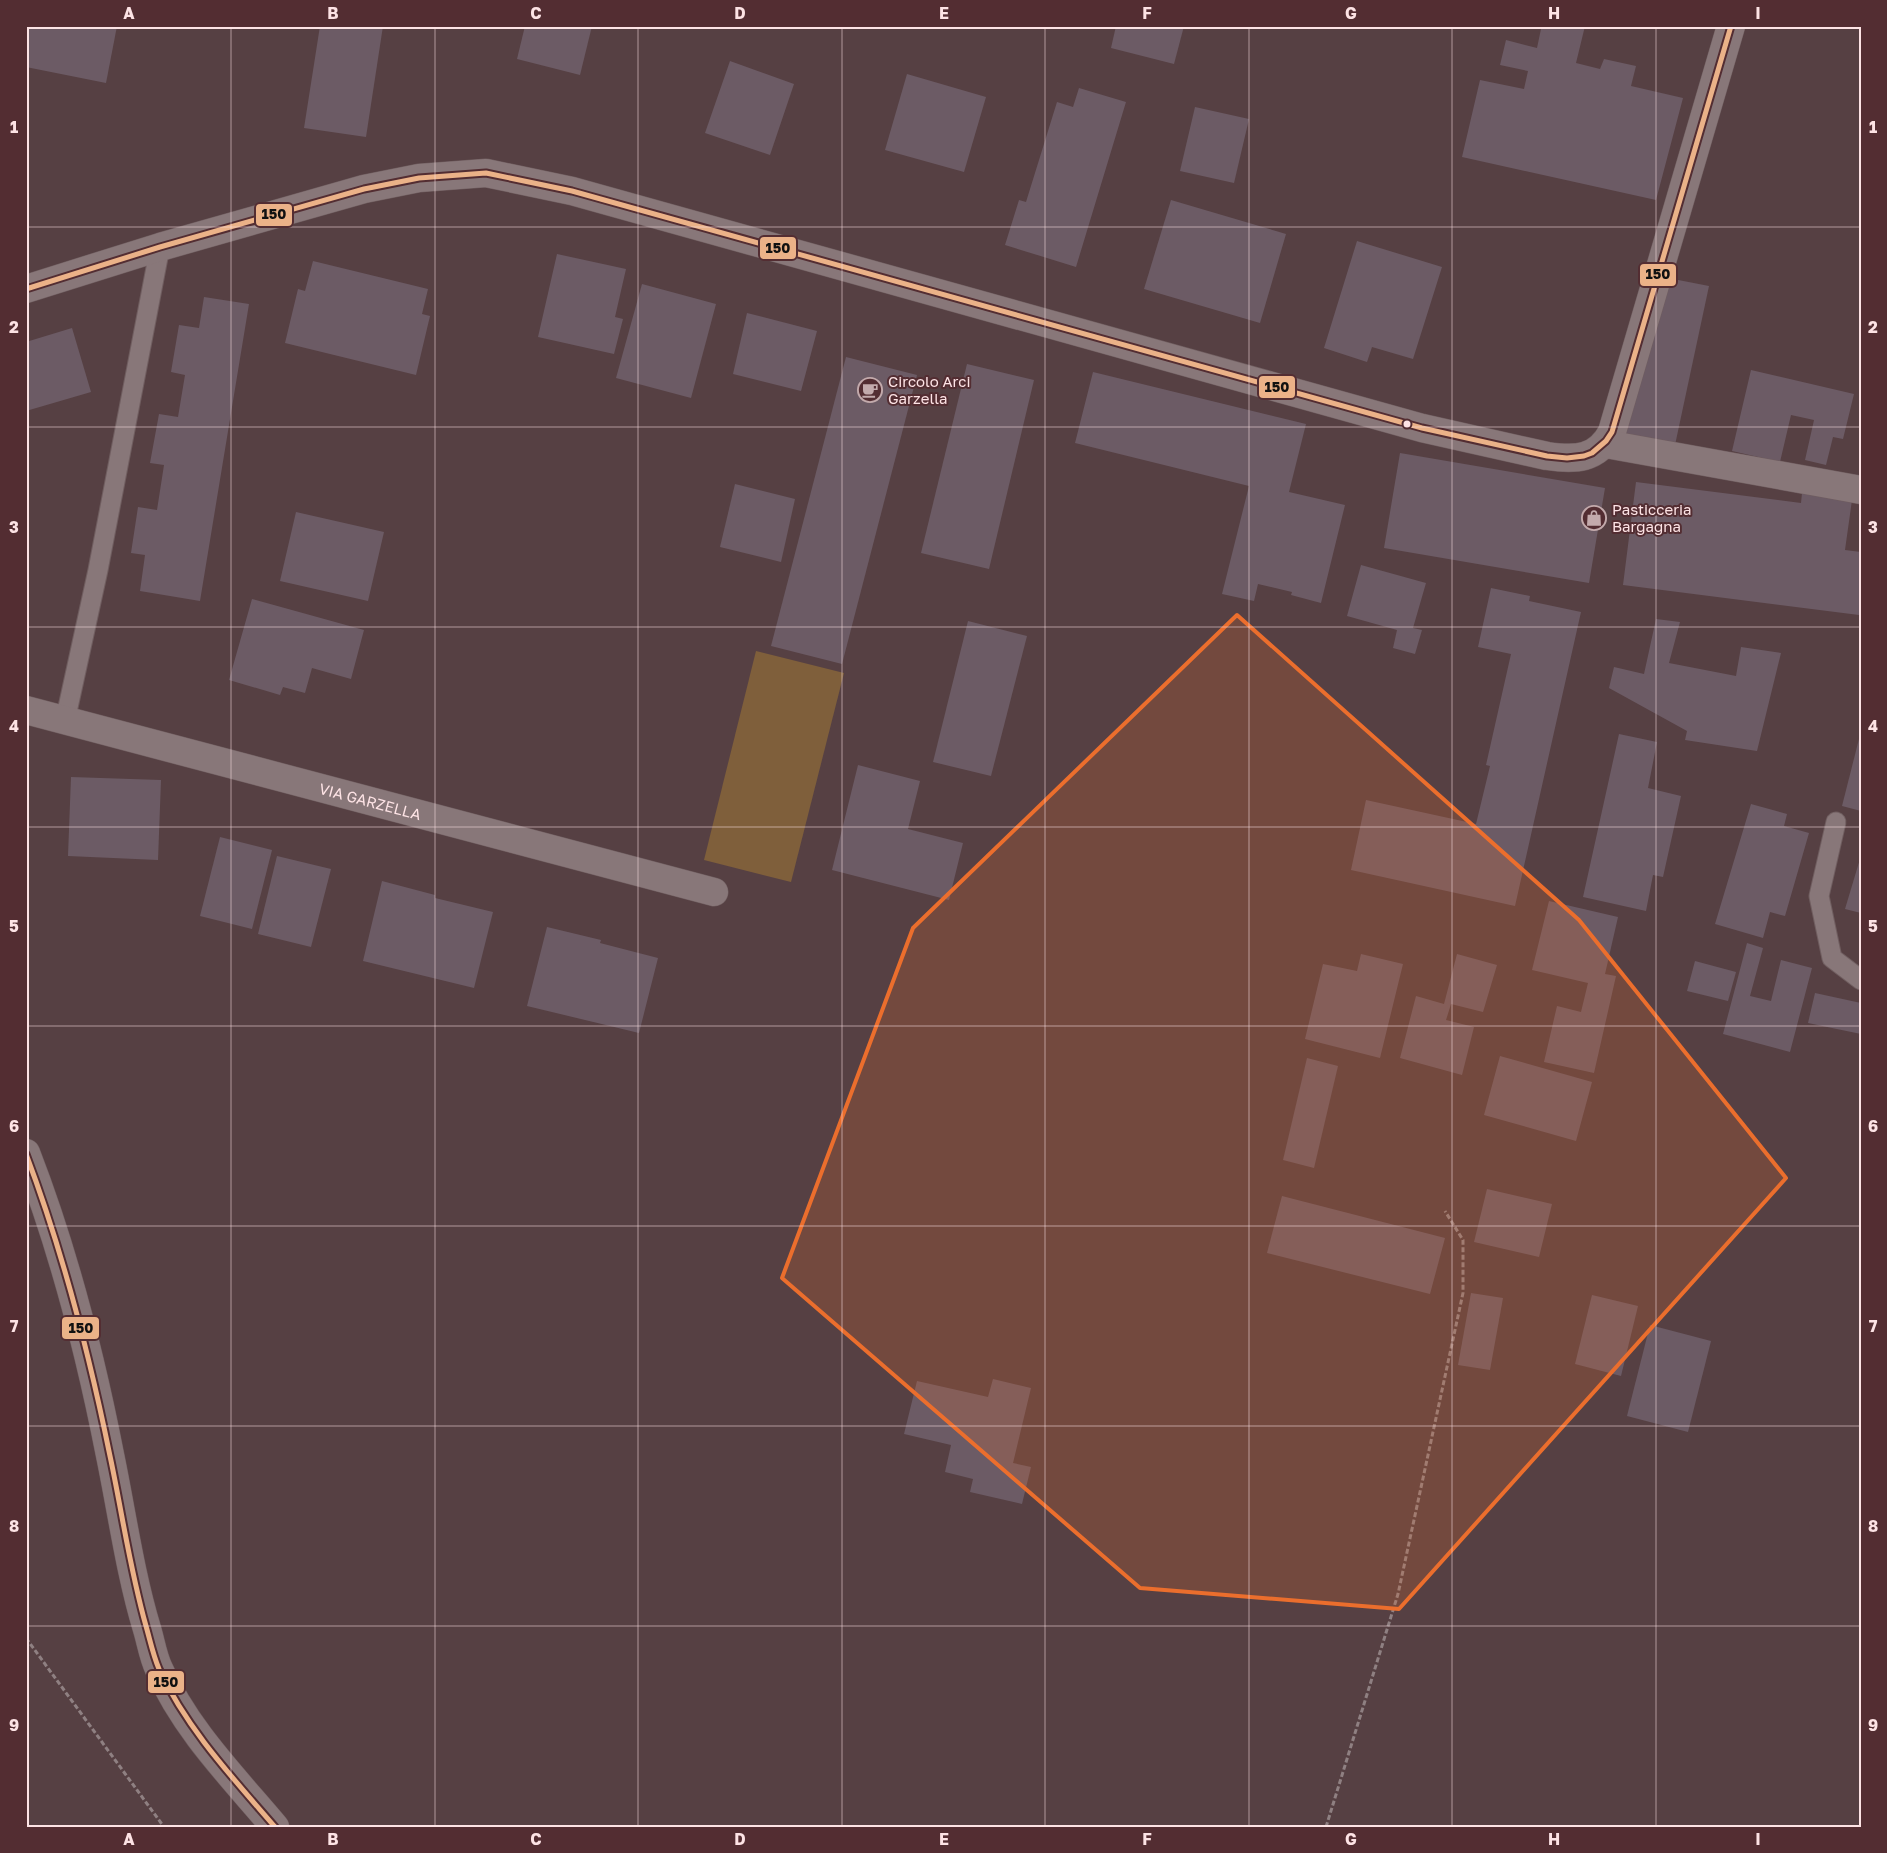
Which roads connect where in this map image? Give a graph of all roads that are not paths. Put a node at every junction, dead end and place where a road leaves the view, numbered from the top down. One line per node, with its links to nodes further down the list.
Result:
1 (1730, 26): 4 (street)
2 (160, 247): 3 (street); 4 (street); 7 (lane)
3 (26, 289)
4 (1606, 444): 5 (street)
5 (1861, 490)
6 (26, 710): 7 (street, VIA GARZELLA)
7 (65, 721): 9 (street, VIA GARZELLA)
8 (1836, 822): 10 (lane)
9 (714, 892)
10 (1861, 980)
11 (26, 1153): 12 (street)
12 (275, 1827)

